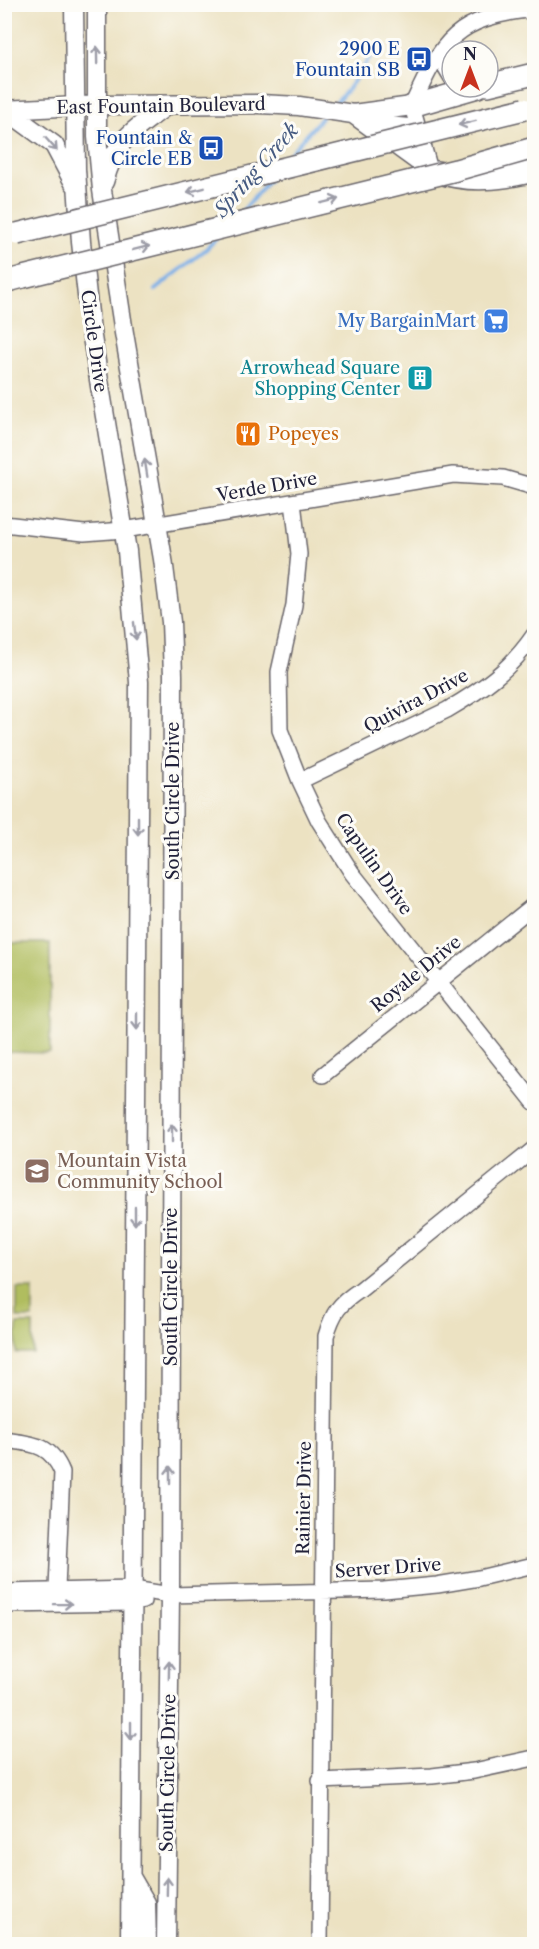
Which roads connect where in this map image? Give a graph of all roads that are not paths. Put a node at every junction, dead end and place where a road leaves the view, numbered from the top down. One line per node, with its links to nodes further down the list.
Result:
1 (74, 4): 12 (main road)
2 (97, 4): 9 (main road, one-way to 2)
3 (534, 9): 4 (street)
4 (452, 39)
5 (440, 53): 11 (street)
6 (534, 74): 7 (highway)
7 (500, 82)
8 (440, 98): 11 (highway)
9 (98, 105): 10 (main road, East Fountain Boulevard); 12 (main road, East Fountain Boulevard); 20 (main road, Circle Drive)
10 (166, 105): 15 (main road, East Fountain Boulevard); 20 (main road)
11 (412, 106): 15 (main road, East Fountain Boulevard); 16 (street)
12 (74, 107): 14 (main road, East Fountain Boulevard); 21 (main road, Circle Drive)
13 (529, 108): 22 (highway, one-way to 22, bridge)
14 (5, 110): 21 (main road, one-way to 21)
15 (359, 119): 16 (main road); 18 (main road, East Fountain Boulevard)
16 (418, 129): 18 (street)
17 (534, 148): 23 (highway, one-way to 17, bridge)
18 (430, 170): 19 (highway)
19 (534, 171)
20 (102, 190): 27 (main road, Circle Drive, one-way to 20)
21 (78, 193): 28 (main road, Circle Drive)
22 (11, 235)
23 (14, 280)
24 (534, 487): 25 (street, Verde Drive)
25 (293, 502): 27 (street, Verde Drive); 32 (street, Capulin Drive)
26 (4, 524): 28 (street, Verde Drive)
27 (157, 525): 28 (street, Verde Drive); 29 (main road, Circle Drive)
28 (124, 530): 30 (main road, Circle Drive)
29 (163, 559): 43 (main road, South Circle Drive, one-way to 29)
30 (129, 573): 44 (main road, South Circle Drive, one-way to 44)
31 (534, 635): 32 (street, Quivira Drive)
32 (300, 781): 34 (street, Capulin Drive)
33 (534, 905): 34 (street, Royale Drive)
34 (438, 981): 35 (street, Royale Drive); 36 (street, Capulin Drive)
35 (323, 1075)
36 (534, 1102)
37 (534, 1149): 42 (street, Rainier Drive)
38 (4, 1440): 40 (street)
39 (534, 1565): 42 (street, Server Drive)
40 (57, 1589): 41 (street); 44 (street)
41 (4, 1592)
42 (322, 1592): 43 (street, Server Drive); 47 (street, Rainier Drive)
43 (170, 1595): 44 (street, Server Drive); 51 (main road, South Circle Drive, one-way to 43)
44 (133, 1596): 45 (street, one-way to 44); 48 (main road, South Circle Drive, one-way to 48)
45 (4, 1605)
46 (534, 1758): 47 (street)
47 (320, 1781): 52 (street, Rainier Drive)
48 (130, 1875): 49 (main road, South Circle Drive); 50 (main road)
49 (130, 1944)
50 (147, 1944)
51 (166, 1944)
52 (320, 1944)

